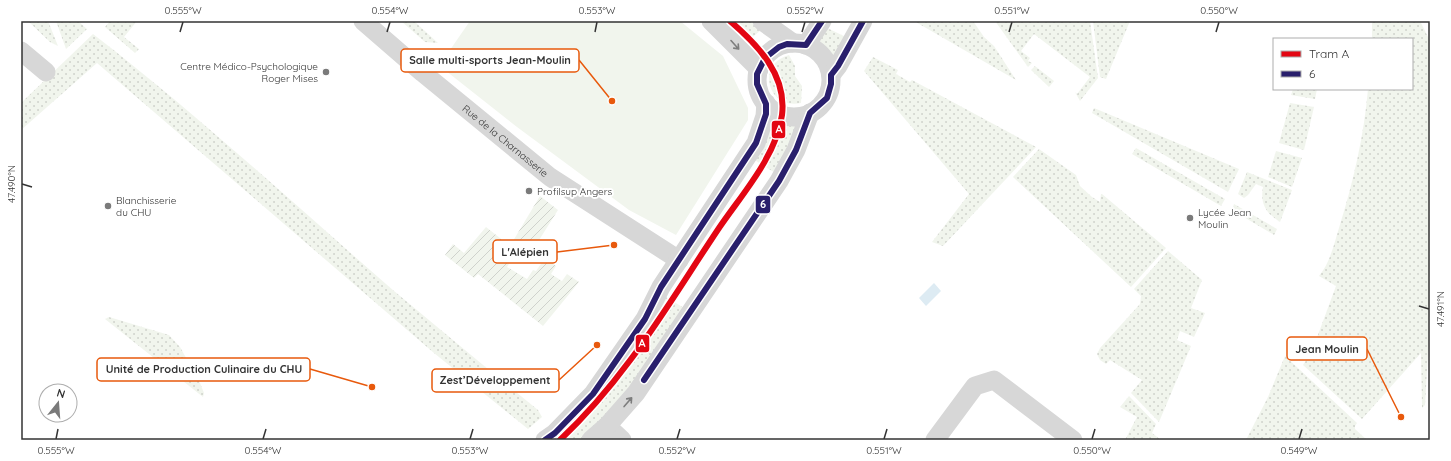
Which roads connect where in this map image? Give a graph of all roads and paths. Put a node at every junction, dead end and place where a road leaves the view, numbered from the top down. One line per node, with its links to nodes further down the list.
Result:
1 (362, 21): 13 (street, Rue de la Charnasserie)
2 (711, 21): 8 (street, one-way to 8)
3 (762, 21): 6 (street)
4 (822, 21): 6 (street)
5 (863, 21): 10 (street)
6 (799, 44): 8 (street); 10 (street)
7 (21, 51): 9 (street)
8 (759, 68): 11 (street)
9 (46, 72)
10 (831, 75): 12 (street)
11 (766, 103): 12 (street); 13 (street)
12 (810, 113): 14 (street, one-way to 12)
13 (679, 260): 15 (street)
14 (607, 426): 16 (street); 17 (street)
15 (545, 440)
16 (591, 440)
17 (622, 440)
18 (935, 440): 19 (street)
19 (1073, 440)

